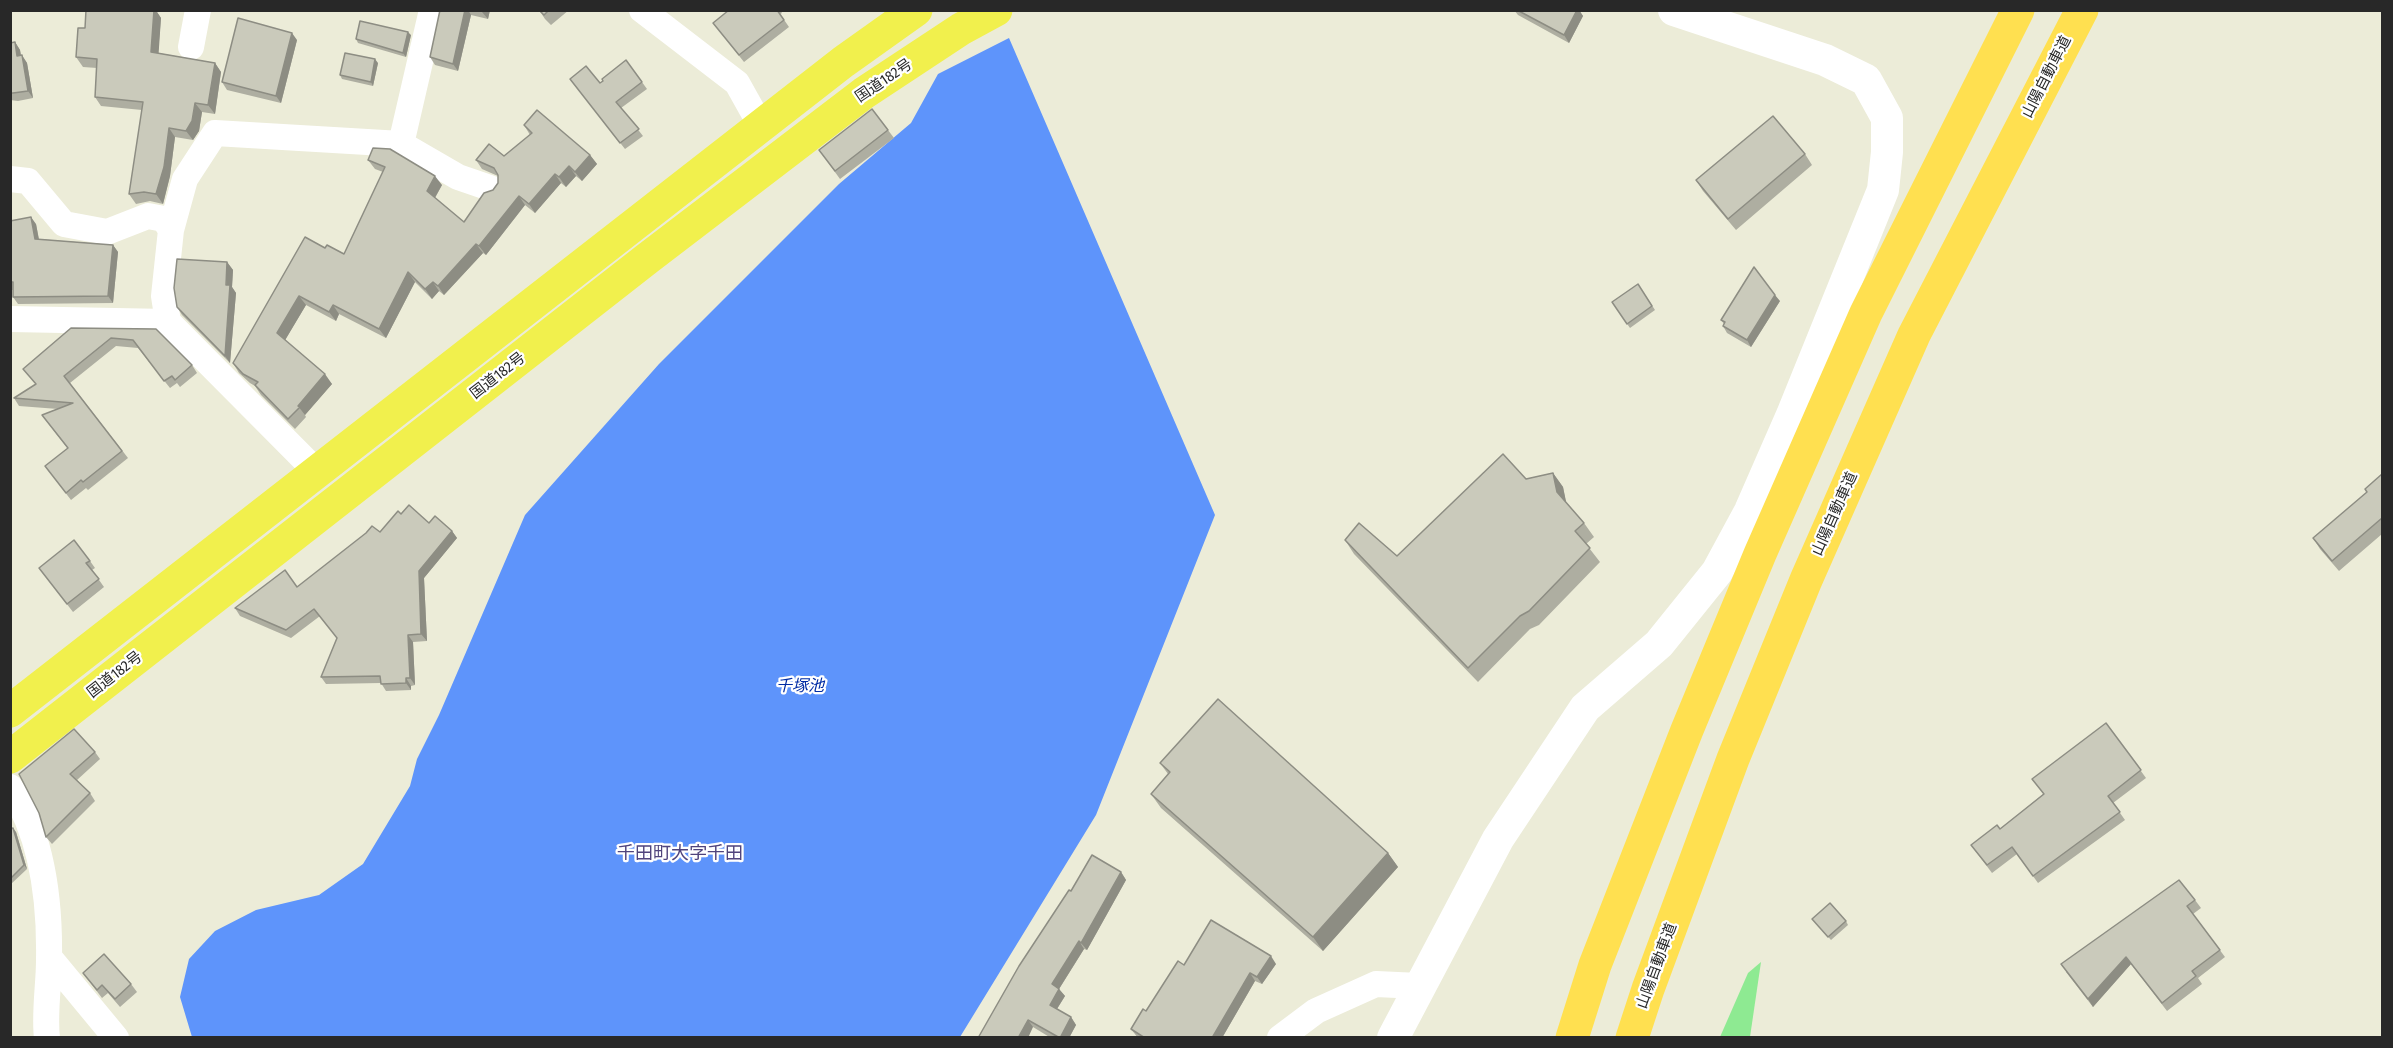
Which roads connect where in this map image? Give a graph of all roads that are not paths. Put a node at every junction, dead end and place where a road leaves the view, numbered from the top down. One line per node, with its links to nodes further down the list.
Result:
1 (198, 10): 9 (street)
2 (432, 10): 11 (street)
3 (642, 10): 10 (street)
4 (916, 10): 10 (highway)
5 (996, 10): 19 (highway, 国道182号)
6 (1674, 10): 22 (street)
7 (2018, 10): 27 (highway)
8 (2082, 10): 28 (highway, 山陽自動車道)
9 (191, 47)
10 (761, 126): 17 (highway)
11 (401, 144): 13 (street); 14 (street)
12 (10, 180): 14 (street)
13 (490, 188)
14 (171, 230): 16 (street)
15 (10, 319): 16 (street)
16 (168, 322): 17 (street)
17 (317, 472): 18 (highway)
18 (10, 711)
19 (10, 757)
20 (10, 787): 21 (street)
21 (49, 957): 23 (street); 24 (street)
22 (1419, 987): 25 (street); 26 (street)
23 (47, 1038)
24 (116, 1038)
25 (1280, 1038)
26 (1393, 1038)
27 (1572, 1038)
28 (1632, 1038)

